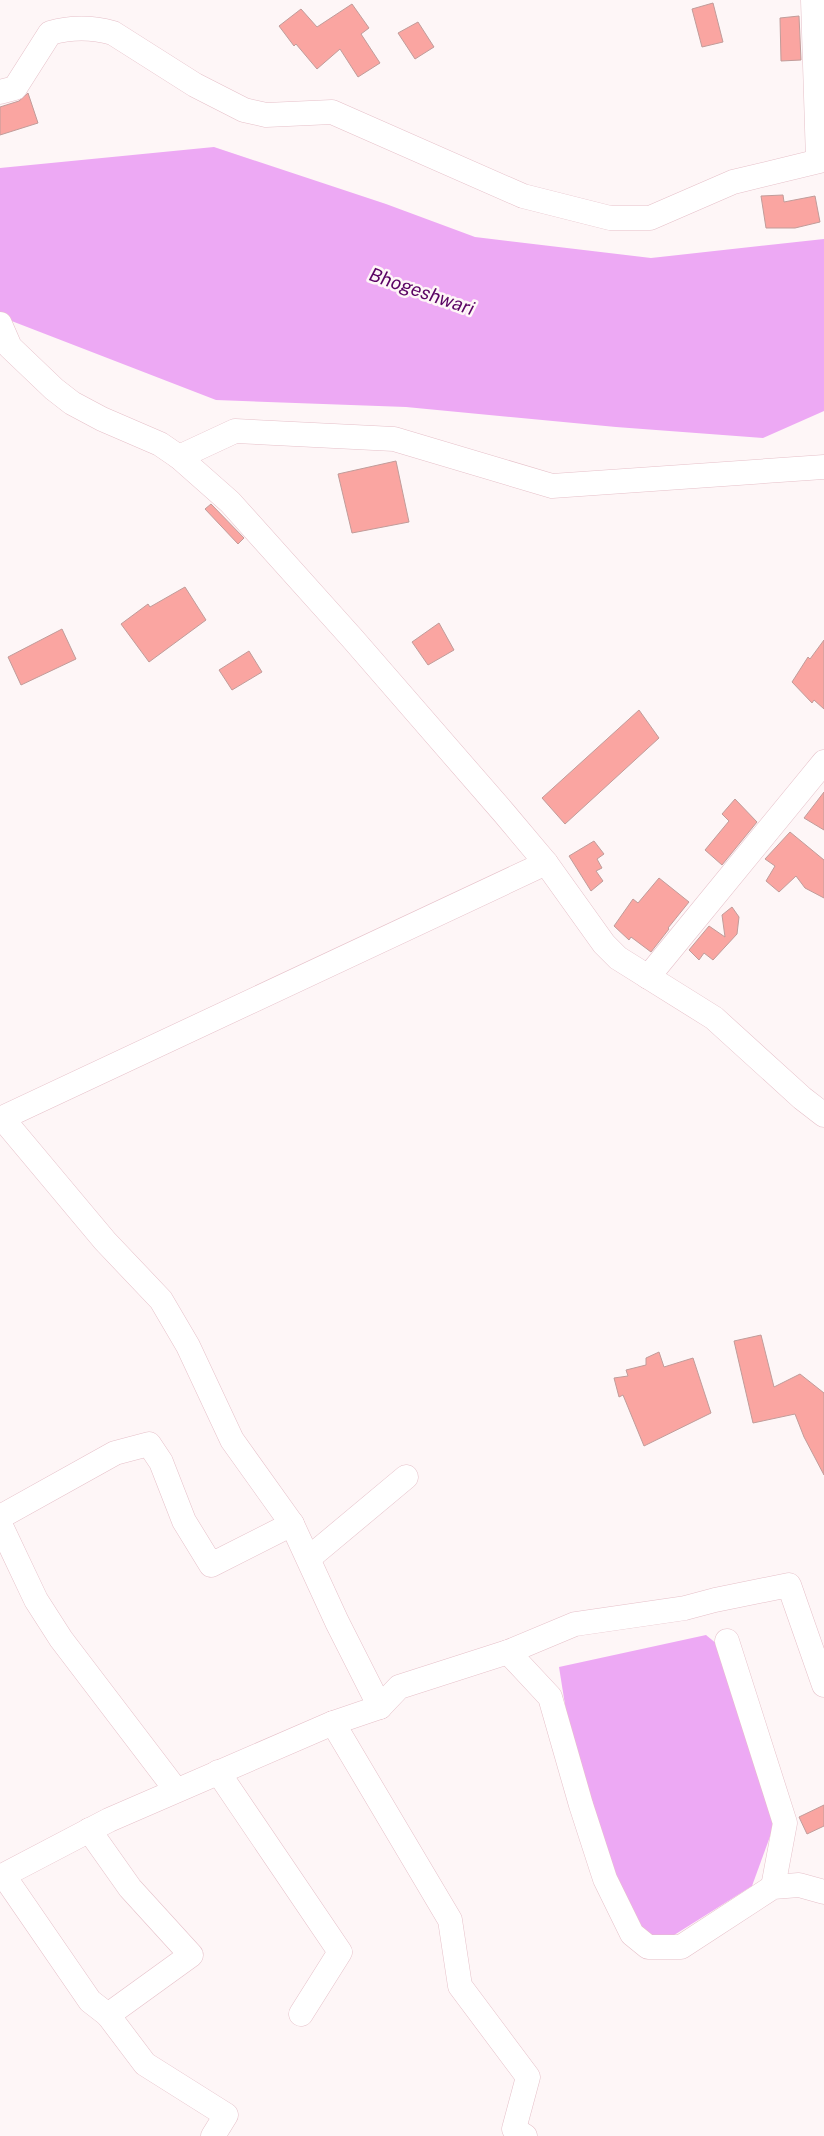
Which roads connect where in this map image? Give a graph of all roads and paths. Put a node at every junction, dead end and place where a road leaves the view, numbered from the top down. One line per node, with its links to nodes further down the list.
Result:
1 (813, 0): 3 (street)
2 (0, 92): 3 (street)
3 (821, 160)
4 (1, 328): 5 (street)
5 (180, 457): 6 (street); 8 (street)
6 (824, 467)
7 (824, 762): 9 (street)
8 (546, 863): 9 (street); 11 (street)
9 (648, 977): 10 (street)
10 (824, 1115)
11 (1, 1119): 15 (street)
12 (406, 1477): 16 (street)
13 (0, 1517): 15 (street)
14 (0, 1524): 23 (street)
15 (292, 1524): 16 (street)
16 (309, 1558): 20 (street)
17 (727, 1641): 26 (street)
18 (508, 1652): 19 (street); 20 (street); 26 (street)
19 (824, 1685)
20 (380, 1707): 21 (street)
21 (333, 1722): 22 (street); 31 (street)
22 (218, 1772): 23 (street); 28 (street)
23 (176, 1790): 24 (street)
24 (89, 1830): 25 (street); 29 (street)
25 (2, 1876): 29 (street)
26 (773, 1887): 27 (street)
27 (824, 1892)
28 (301, 2014)
29 (108, 2015): 30 (street)
30 (213, 2136)
31 (525, 2136)

